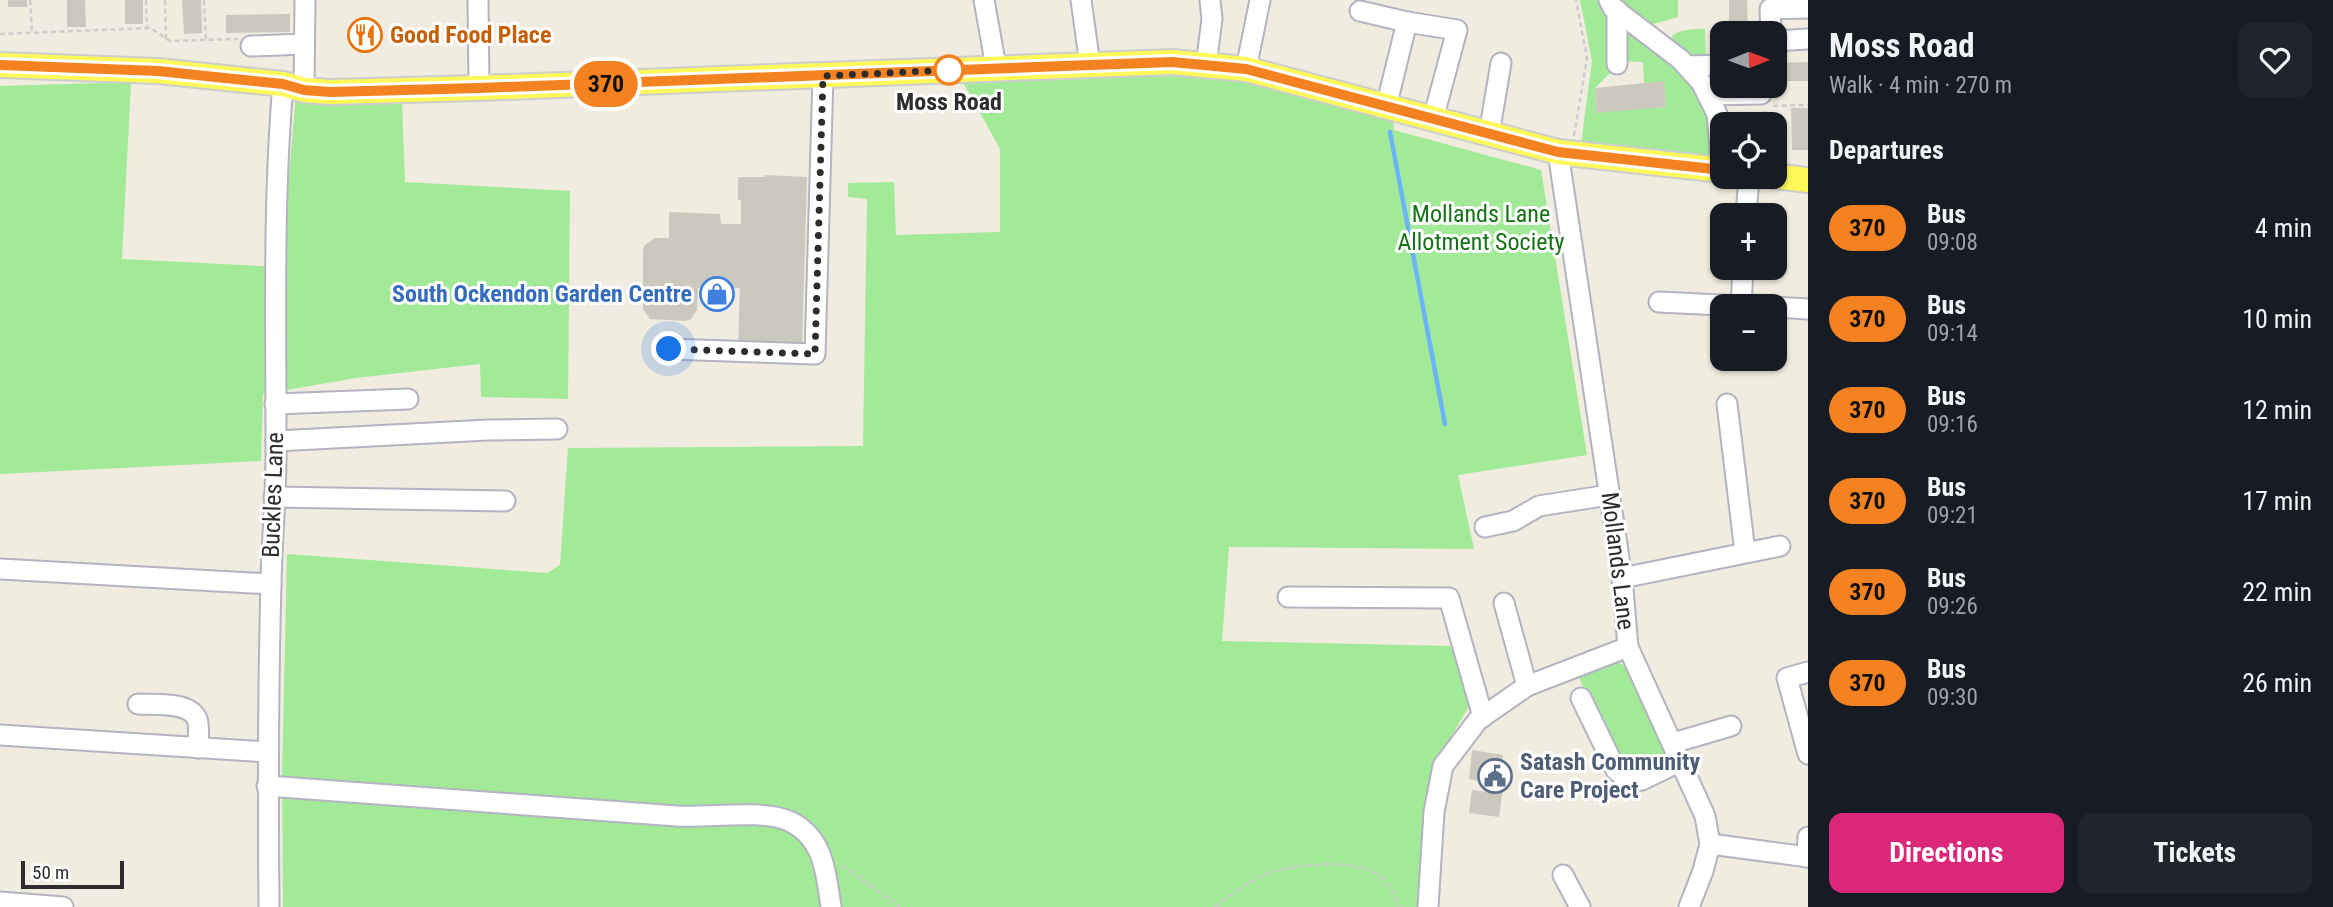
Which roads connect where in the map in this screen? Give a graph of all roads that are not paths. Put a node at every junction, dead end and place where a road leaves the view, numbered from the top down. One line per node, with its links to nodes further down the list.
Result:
1 (305, 0): 14 (street, Buckles Lane)
2 (478, 0): 27 (street)
3 (984, 0): 23 (street)
4 (1081, 0): 19 (street)
5 (1210, 0): 20 (street)
6 (1260, 0): 24 (street)
7 (1613, 5): 17 (street); 22 (street)
8 (1808, 8): 10 (street)
9 (1360, 11): 11 (street)
10 (1770, 21)
11 (1407, 22): 29 (street); 31 (street)
12 (1808, 39): 13 (street)
13 (1787, 40)
14 (304, 44): 15 (street); 26 (street, Buckles Lane)
15 (251, 46)
16 (1501, 63): 32 (street)
17 (1617, 64)
18 (0, 65): 26 (main road)
19 (1090, 65): 20 (main road); 23 (main road)
20 (1206, 65): 24 (main road)
21 (1710, 65): 22 (street)
22 (1687, 66): 28 (street)
23 (996, 67): 25 (main road)
24 (1246, 69): 29 (main road)
25 (823, 76): 27 (main road); 41 (street)
26 (293, 87): 27 (main road); 43 (street, Buckles Lane)
27 (479, 88)
28 (1708, 95): 30 (street)
29 (1386, 107): 31 (main road)
30 (1716, 112)
31 (1433, 119): 32 (main road)
32 (1489, 134): 33 (main road)
33 (1565, 153): 34 (main road); 47 (street, Mollands Lane)
34 (1710, 169)
35 (1787, 178): 36 (main road)
36 (1808, 180)
37 (1659, 302): 38 (street)
38 (1710, 304)
39 (1787, 308): 40 (street)
40 (1808, 309)
41 (669, 349)
42 (408, 399): 43 (street)
43 (275, 404): 46 (street, Buckles Lane)
44 (1727, 404): 52 (street)
45 (557, 429): 46 (street)
46 (276, 441): 48 (street, Buckles Lane)
47 (1609, 495): 50 (street); 54 (street, Mollands Lane)
48 (274, 497): 49 (street); 55 (street, Buckles Lane)
49 (505, 501)
50 (1485, 527)
51 (1780, 546): 52 (street)
52 (1745, 552): 54 (street)
53 (0, 569): 55 (street)
54 (1622, 578): 58 (street, Mollands Lane)
55 (271, 584): 68 (street, Buckles Lane)
56 (1288, 597): 63 (street)
57 (1504, 603): 60 (street)
58 (1628, 647): 60 (street, Mollands Lane); 66 (street)
59 (1808, 672): 69 (street)
60 (1527, 686): 63 (street, Mollands Lane)
61 (1581, 698): 70 (street)
62 (138, 704): 67 (street)
63 (1483, 717): 80 (street, Mollands Lane)
64 (1731, 726): 66 (street)
65 (0, 735): 67 (street)
66 (1673, 743): 70 (street)
67 (198, 748): 68 (street)
68 (268, 752): 71 (street, Buckles Lane)
69 (1808, 754)
70 (1681, 761): 73 (street)
71 (268, 786): 78 (street, Buckles Lane); 79 (street)
72 (1808, 837): 74 (street)
73 (1710, 844): 74 (street); 82 (street)
74 (1808, 857)
75 (1563, 875): 81 (street)
76 (0, 902): 77 (street)
77 (63, 907)
78 (269, 907)
79 (831, 907)
80 (1428, 907)
81 (1580, 907)
82 (1689, 907)

